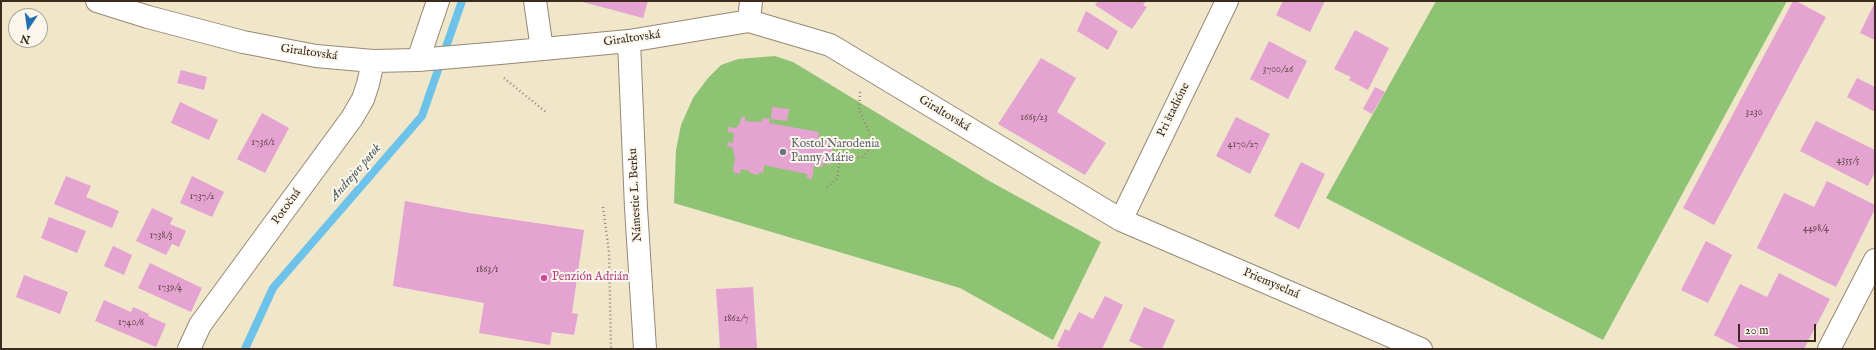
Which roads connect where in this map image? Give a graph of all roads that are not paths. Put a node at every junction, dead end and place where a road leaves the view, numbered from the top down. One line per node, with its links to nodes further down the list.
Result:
1 (97, 1): 9 (street, Giraltovská)
2 (438, 1): 8 (street)
3 (535, 1): 7 (street)
4 (1227, 1): 10 (street, Pri štadióne)
5 (750, 11): 6 (street, Giraltovská); 10 (street, Giraltovská)
6 (629, 41): 7 (street, Giraltovská); 14 (street, Námestie L. Berku)
7 (542, 49): 8 (street, Giraltovská)
8 (418, 60): 9 (street, Giraltovská)
9 (373, 61): 13 (street, Potočná)
10 (1121, 220): 12 (street, Priemyselná)
11 (1875, 260): 16 (street)
12 (1399, 344): 15 (street, Priemyselná)
13 (189, 349)
14 (645, 349)
15 (1421, 349)
16 (1829, 349)

